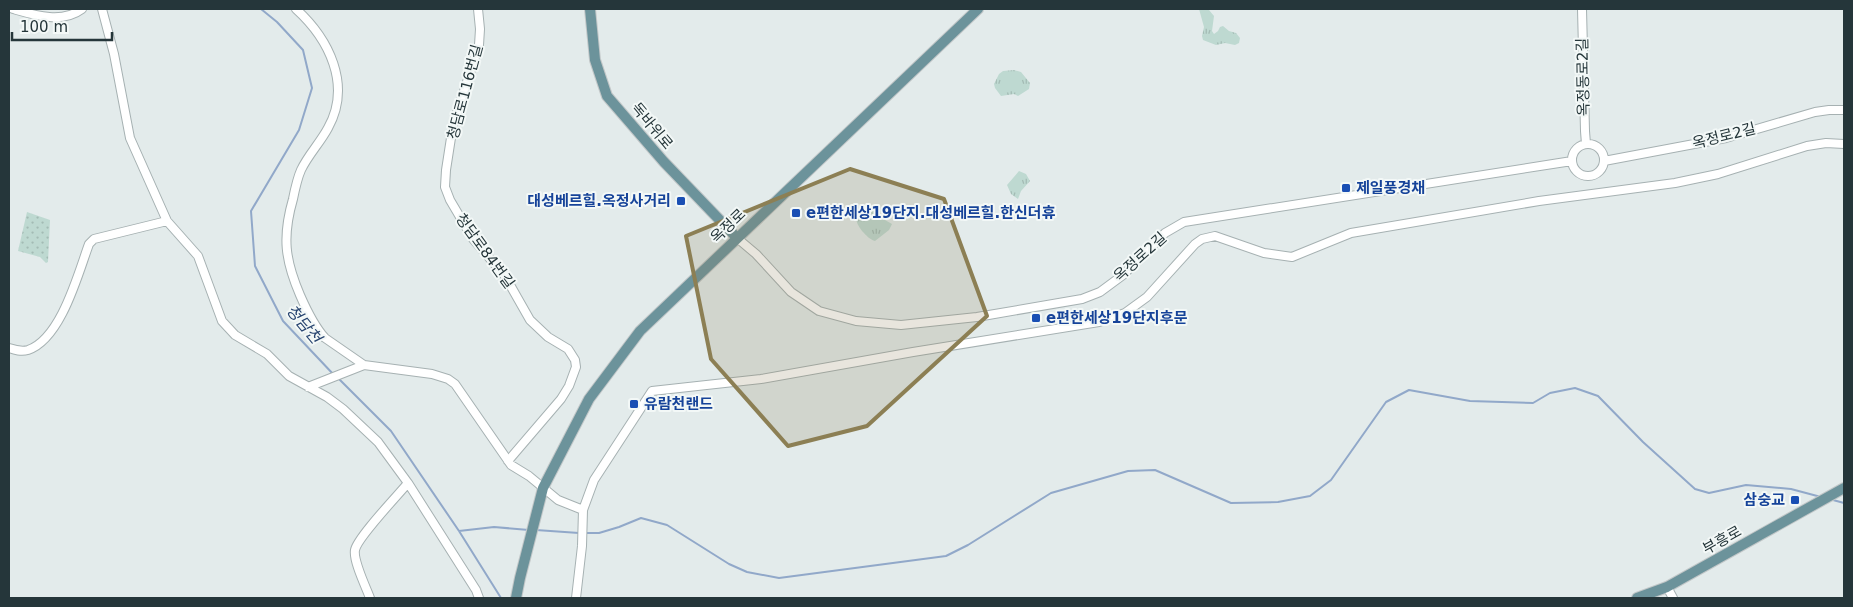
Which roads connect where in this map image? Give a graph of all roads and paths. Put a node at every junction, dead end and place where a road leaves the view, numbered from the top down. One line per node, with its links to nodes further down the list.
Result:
1 (13, 9): 2 (street)
2 (82, 9)
3 (102, 9): 15 (street)
4 (296, 9): 18 (street)
5 (478, 9): 14 (street, 청담로116번길)
6 (590, 9): 16 (main road, 독바위로)
7 (978, 9): 16 (main road, 옥정로)
8 (1582, 9): 10 (street, 옥정동로2길)
9 (1844, 110): 13 (street, 옥정로2길)
10 (1586, 144): 12 (street); 13 (street)
11 (1844, 144): 24 (street)
12 (1572, 161): 13 (street); 16 (street, 옥정로2길)
13 (1604, 161)
14 (446, 174): 20 (street, 청담로84번길)
15 (167, 221): 17 (street); 19 (street)
16 (737, 238): 23 (main road, 옥정로)
17 (9, 348)
18 (361, 366): 19 (street); 20 (street)
19 (308, 387): 21 (street)
20 (508, 462): 23 (street)
21 (408, 483): 26 (street); 27 (street)
22 (1842, 490): 25 (main road, 부흥로)
23 (542, 493): 24 (street); 28 (main road, 옥정로)
24 (583, 514): 29 (street)
25 (1667, 587): 30 (main road, 부흥로); 31 (street)
26 (370, 598)
27 (479, 598)
28 (516, 598)
29 (576, 598)
30 (1637, 598)
31 (1672, 598)

